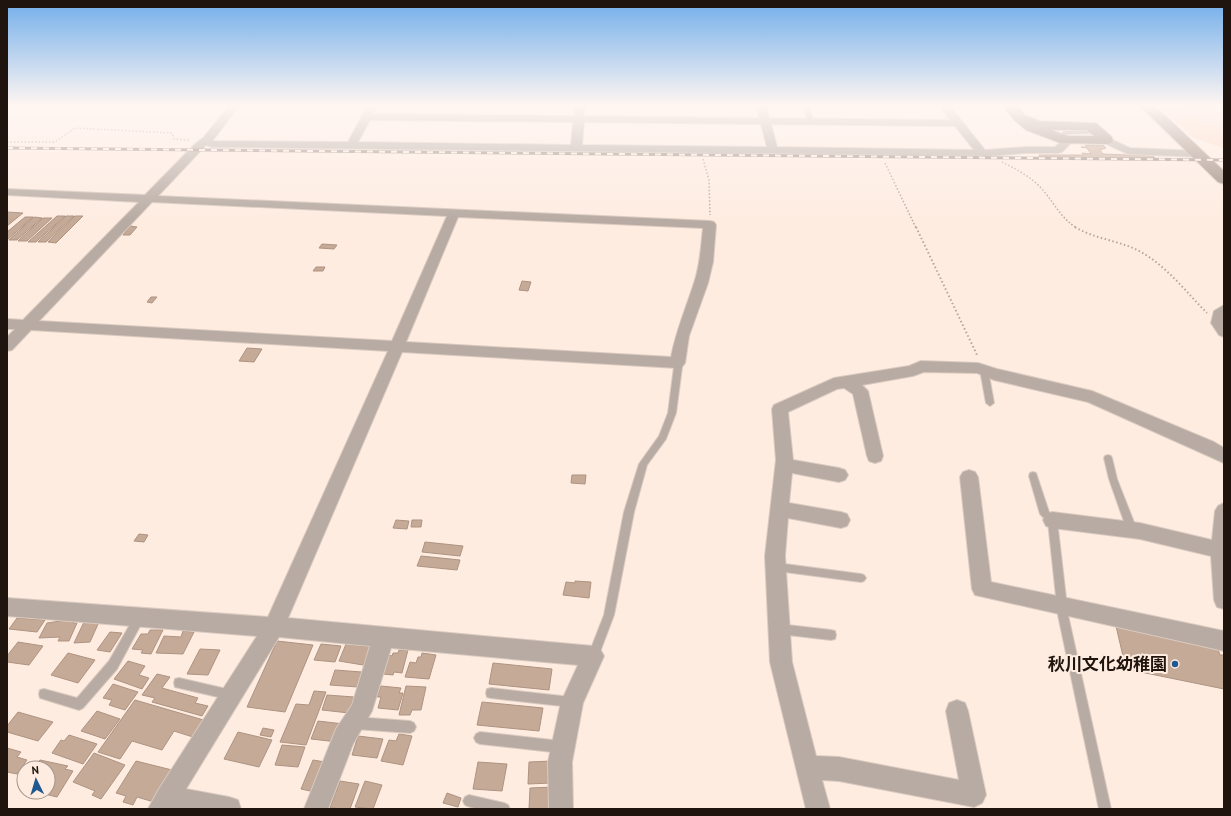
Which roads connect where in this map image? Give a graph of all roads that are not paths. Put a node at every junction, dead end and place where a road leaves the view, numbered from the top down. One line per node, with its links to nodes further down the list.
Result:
1 (203, 143): 18 (street)
2 (210, 143): 10 (street)
3 (353, 143): 10 (street)
4 (577, 143): 11 (street)
5 (772, 143): 12 (street)
6 (976, 143): 13 (street)
7 (1066, 143): 13 (street)
8 (1114, 143): 14 (street)
9 (1187, 143): 14 (street)
10 (351, 146): 11 (street)
11 (576, 149): 12 (street)
12 (774, 151): 13 (street)
13 (985, 153)
14 (1199, 154): 15 (street); 16 (street)
15 (1218, 155)
16 (1224, 179)
17 (7, 192): 18 (street)
18 (148, 198): 19 (street); 22 (street)
19 (454, 213): 25 (street); 26 (street)
20 (1224, 310): 23 (street)
21 (7, 324): 22 (street)
22 (27, 325): 24 (street); 25 (street)
23 (1221, 328)
24 (7, 346)
25 (396, 347): 26 (street); 49 (street)
26 (677, 363): 54 (lane)
27 (984, 370): 28 (street); 29 (lane); 31 (street)
28 (846, 382): 30 (street); 33 (street)
29 (990, 403)
30 (875, 456)
31 (1224, 456)
32 (1108, 458): 41 (lane)
33 (785, 465): 34 (street); 37 (street)
34 (839, 475)
35 (1033, 476): 40 (lane)
36 (969, 477): 47 (street)
37 (780, 509): 39 (street); 43 (street)
38 (1224, 511): 42 (street)
39 (841, 520)
40 (1052, 520): 41 (street); 47 (lane)
41 (1132, 530): 42 (street)
42 (1220, 550): 45 (street)
43 (776, 567): 44 (lane); 50 (street)
44 (860, 578)
45 (1224, 600)
46 (7, 607): 48 (street)
47 (1063, 607): 53 (street); 73 (lane)
48 (140, 616): 49 (street); 57 (lane)
49 (274, 627): 52 (street); 58 (street)
50 (778, 629): 51 (lane); 65 (street)
51 (831, 635)
52 (383, 638): 54 (street); 61 (street)
53 (1224, 642)
54 (593, 656): 59 (street)
55 (179, 683): 58 (lane)
56 (491, 693): 59 (lane)
57 (44, 694)
58 (231, 695): 67 (street)
59 (572, 702): 64 (street)
60 (957, 711): 65 (street)
61 (353, 722): 62 (lane); 69 (street)
62 (410, 727)
63 (480, 738): 64 (lane)
64 (563, 748): 71 (street)
65 (807, 767): 72 (street)
66 (469, 801): 70 (lane)
67 (163, 803): 68 (street)
68 (229, 809)
69 (316, 809)
70 (504, 809)
71 (561, 809)
72 (818, 809)
73 (1105, 809)

